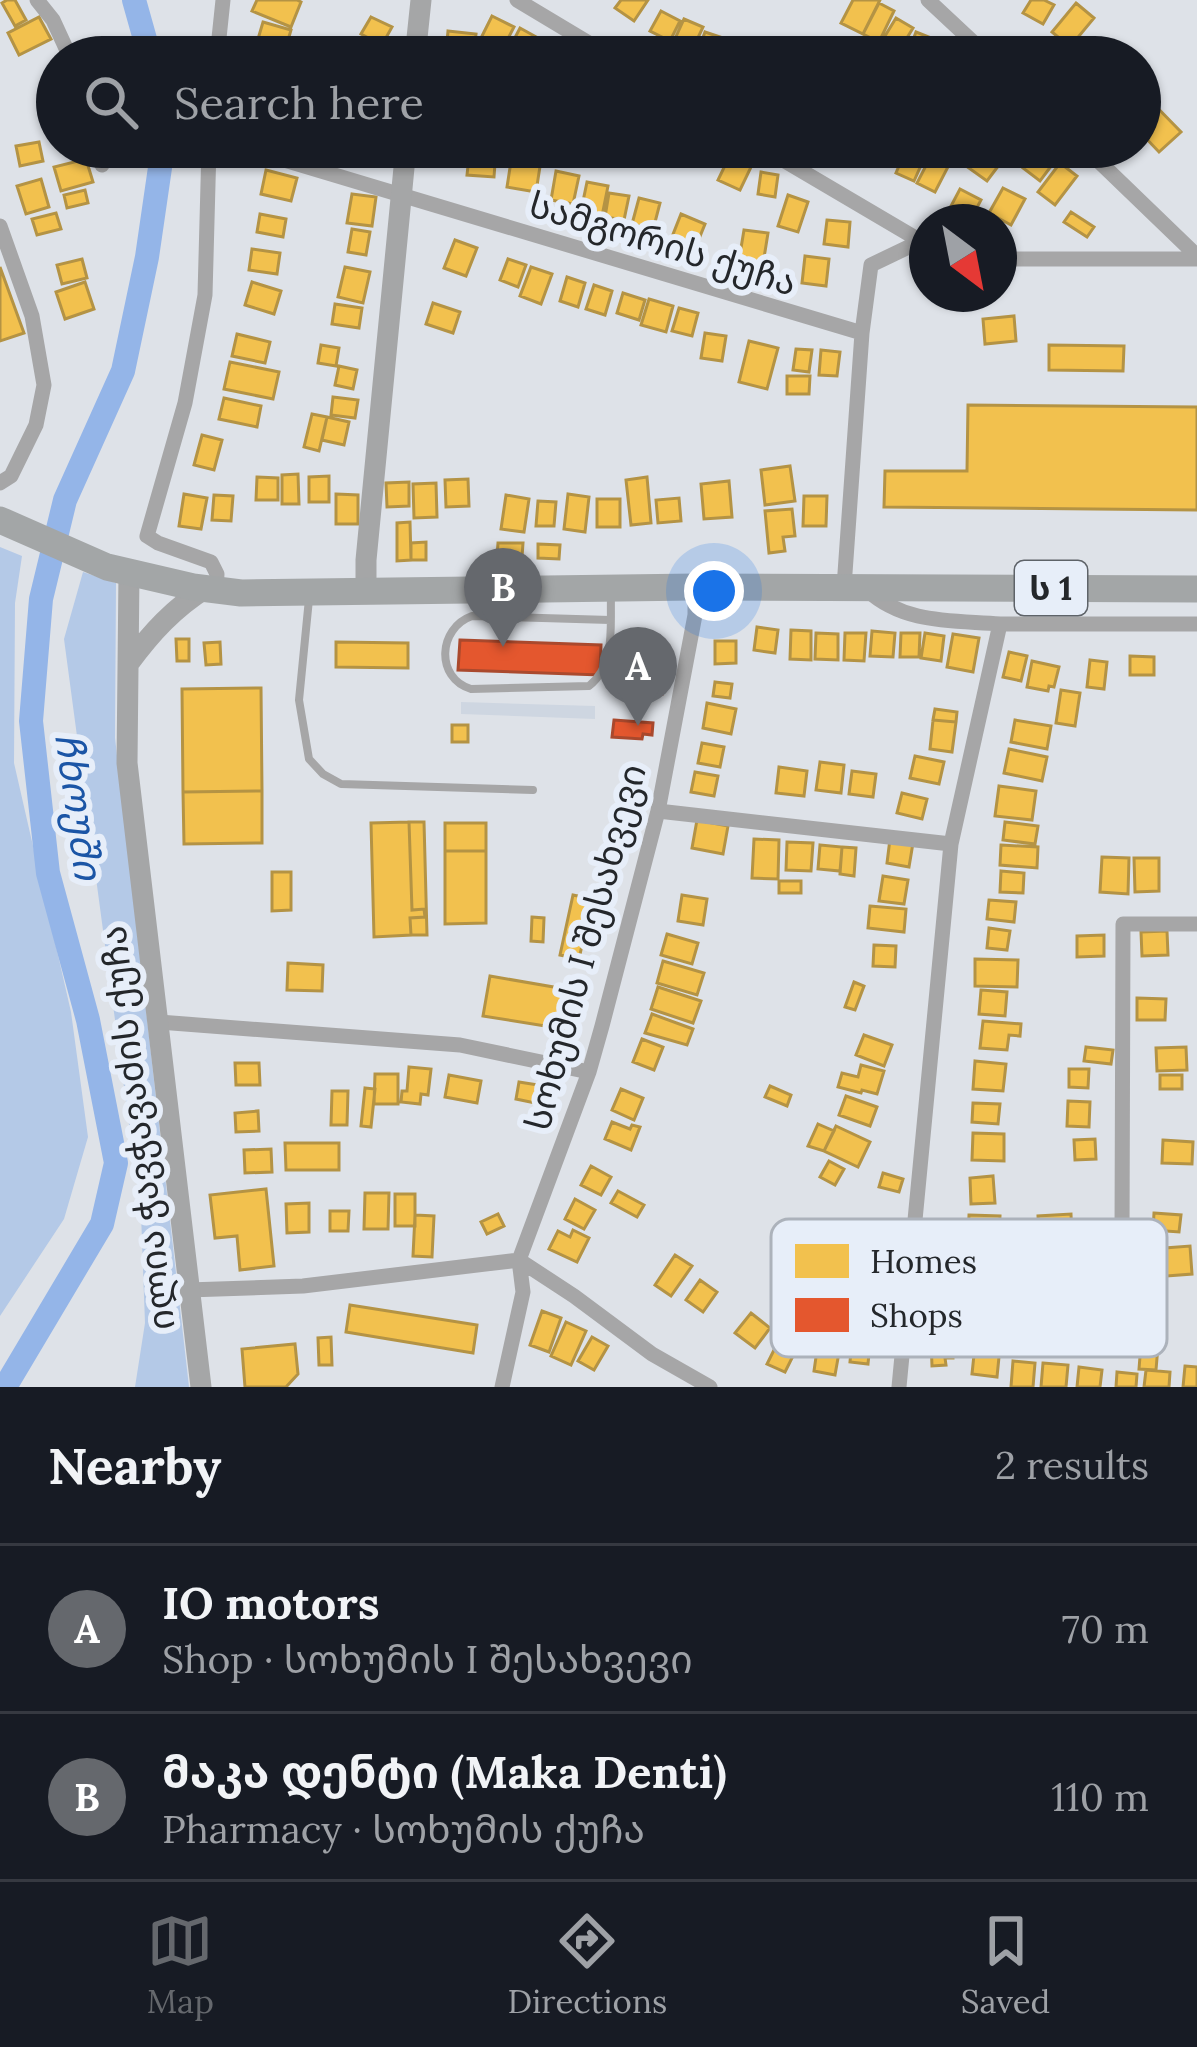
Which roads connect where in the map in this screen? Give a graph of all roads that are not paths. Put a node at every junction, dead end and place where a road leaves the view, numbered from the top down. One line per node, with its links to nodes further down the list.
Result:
1 (37, 0): 6 (street)
2 (223, 0): 7 (street)
3 (421, 0): 8 (street)
4 (518, 0): 9 (street)
5 (928, 0): 10 (street)
6 (60, 36)
7 (220, 36)
8 (417, 36)
9 (577, 36)
10 (966, 36)
11 (209, 168): 29 (street)
12 (310, 168): 16 (street, სამგორის ქუჩა)
13 (404, 168): 16 (street)
14 (796, 168): 18 (street)
15 (1106, 168): 20 (street)
16 (401, 196): 22 (street, სამგორის ქუჩა); 31 (street)
17 (0, 226): 23 (street)
18 (909, 235)
19 (909, 249): 22 (street)
20 (1197, 257): 21 (street)
21 (1017, 260)
22 (862, 333): 28 (street)
23 (0, 483)
24 (0, 520): 25 (highway, ს 1)
25 (118, 570): 29 (highway, ს 1); 36 (street, ილია ჭავჭავაძის ქუჩა)
26 (695, 587): 27 (highway, ს 1); 28 (highway, ს 1); 38 (street, სოხუმის I შესახვევი)
27 (611, 588): 31 (highway, ს 1); 33 (lane)
28 (855, 588): 30 (highway, ს 1); 34 (street)
29 (211, 589): 32 (highway, ს 1); 36 (street)
30 (1197, 589)
31 (367, 590): 32 (highway, ს 1)
32 (310, 592): 37 (lane)
33 (610, 620): 33 (lane)
34 (1000, 624): 35 (street); 39 (street)
35 (1197, 624)
36 (129, 664): 41 (street, ილია ჭავჭავაძის ქუჩა)
37 (533, 790)
38 (658, 812): 39 (street); 42 (street, სოხუმის I შესახვევი)
39 (951, 844): 43 (street)
40 (1197, 924): 44 (street)
41 (159, 1022): 42 (street); 46 (street, ილია ჭავჭავაძის ქუჩა)
42 (590, 1072): 45 (street, სოხუმის I შესახვევი)
43 (915, 1219)
44 (1122, 1219)
45 (519, 1260): 46 (street); 49 (street, სოხუმის I შესახვევი); 50 (street)
46 (188, 1290): 48 (street, ილია ჭავჭავაძის ქუჩა)
47 (902, 1357): 51 (street)
48 (201, 1387)
49 (502, 1387)
50 (710, 1387)
51 (899, 1387)

